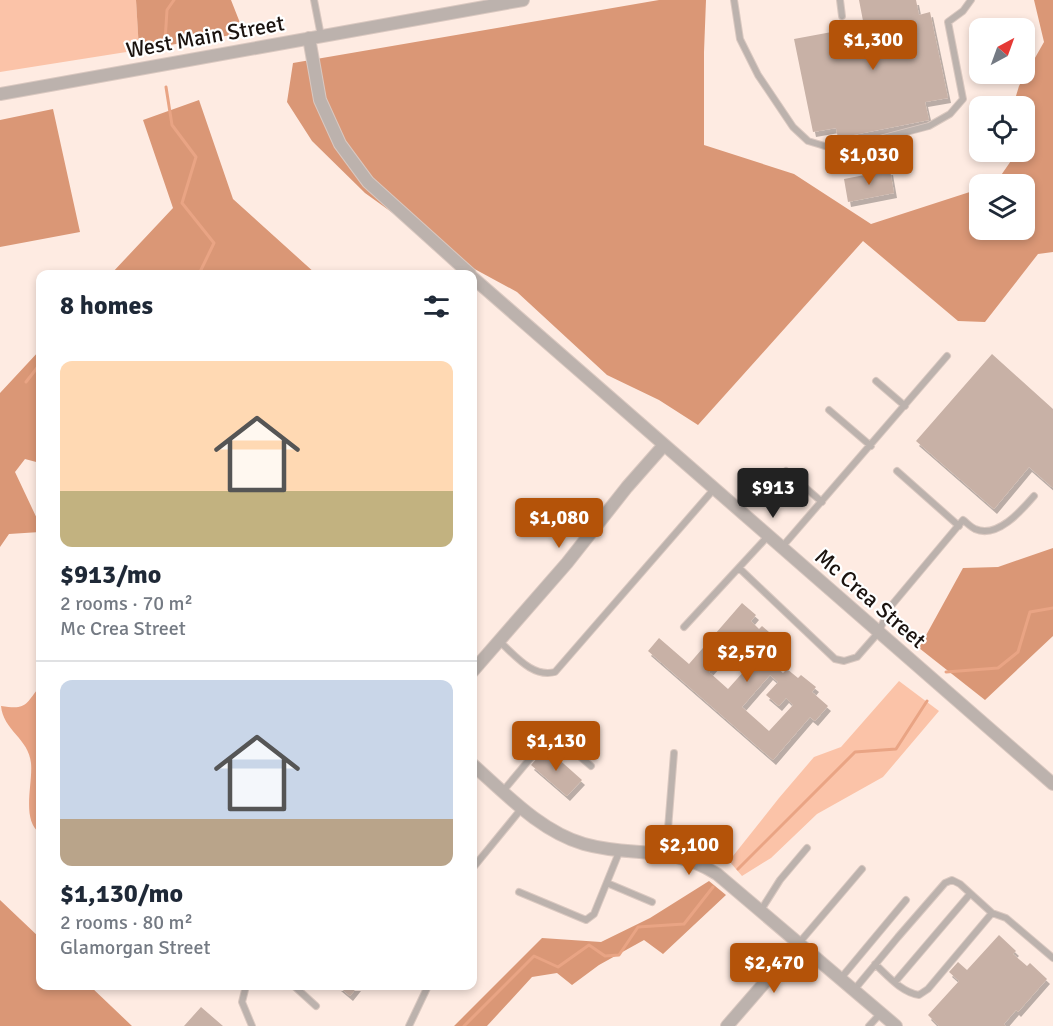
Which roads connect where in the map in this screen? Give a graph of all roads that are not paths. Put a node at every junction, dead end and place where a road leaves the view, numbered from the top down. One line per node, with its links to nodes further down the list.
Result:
1 (314, 0): 7 (lane)
2 (523, 0): 7 (street, West Main Street)
3 (734, 0): 5 (lane)
4 (840, 0): 6 (lane)
5 (971, 0)
6 (843, 16)
7 (315, 37): 8 (street, West Main Street); 9 (street, Mc Crea Street)
8 (0, 94)
9 (464, 270)
10 (477, 281): 15 (street, Mc Crea Street)
11 (947, 356): 13 (lane)
12 (876, 381): 13 (lane)
13 (905, 406): 16 (lane)
14 (829, 410): 16 (lane)
15 (664, 445): 19 (street, Mc Crea Street); 28 (street)
16 (871, 446): 21 (lane)
17 (786, 471): 21 (lane)
18 (897, 471): 22 (lane)
19 (715, 488): 23 (street, Mc Crea Street); 28 (lane)
20 (1034, 496): 22 (lane)
21 (822, 502): 24 (lane)
22 (959, 526): 27 (lane)
23 (768, 536): 24 (street, Mc Crea Street); 25 (lane)
24 (782, 548): 27 (street, Mc Crea Street)
25 (739, 568): 26 (lane); 27 (lane)
26 (684, 627)
27 (878, 633): 33 (street, Mc Crea Street)
28 (499, 641): 29 (street)
29 (477, 662)
30 (674, 753): 38 (lane)
31 (591, 766): 34 (lane)
32 (477, 768): 34 (street)
33 (1053, 784)
34 (503, 790): 35 (street)
35 (522, 807): 37 (street); 39 (lane)
36 (807, 848): 46 (lane)
37 (621, 850): 38 (street); 41 (lane)
38 (666, 854): 46 (street)
39 (477, 863)
40 (861, 869): 48 (lane)
41 (607, 883): 42 (lane); 45 (lane)
42 (519, 892)
43 (970, 894): 47 (lane); 50 (lane); 52 (lane)
44 (906, 900): 51 (lane)
45 (652, 902)
46 (761, 910): 48 (street)
47 (992, 913): 49 (lane); 52 (lane)
48 (800, 943): 51 (street); 61 (street)
49 (1053, 957)
50 (875, 964): 52 (lane); 56 (lane)
51 (841, 978): 56 (street)
52 (895, 982)
53 (245, 990): 59 (lane)
54 (298, 990): 57 (lane)
55 (426, 990): 60 (lane)
56 (854, 990): 58 (street)
57 (316, 1006)
58 (881, 1013): 62 (lane); 63 (street)
59 (252, 1026)
60 (410, 1026)
61 (727, 1026)
62 (869, 1026)
63 (896, 1026)

